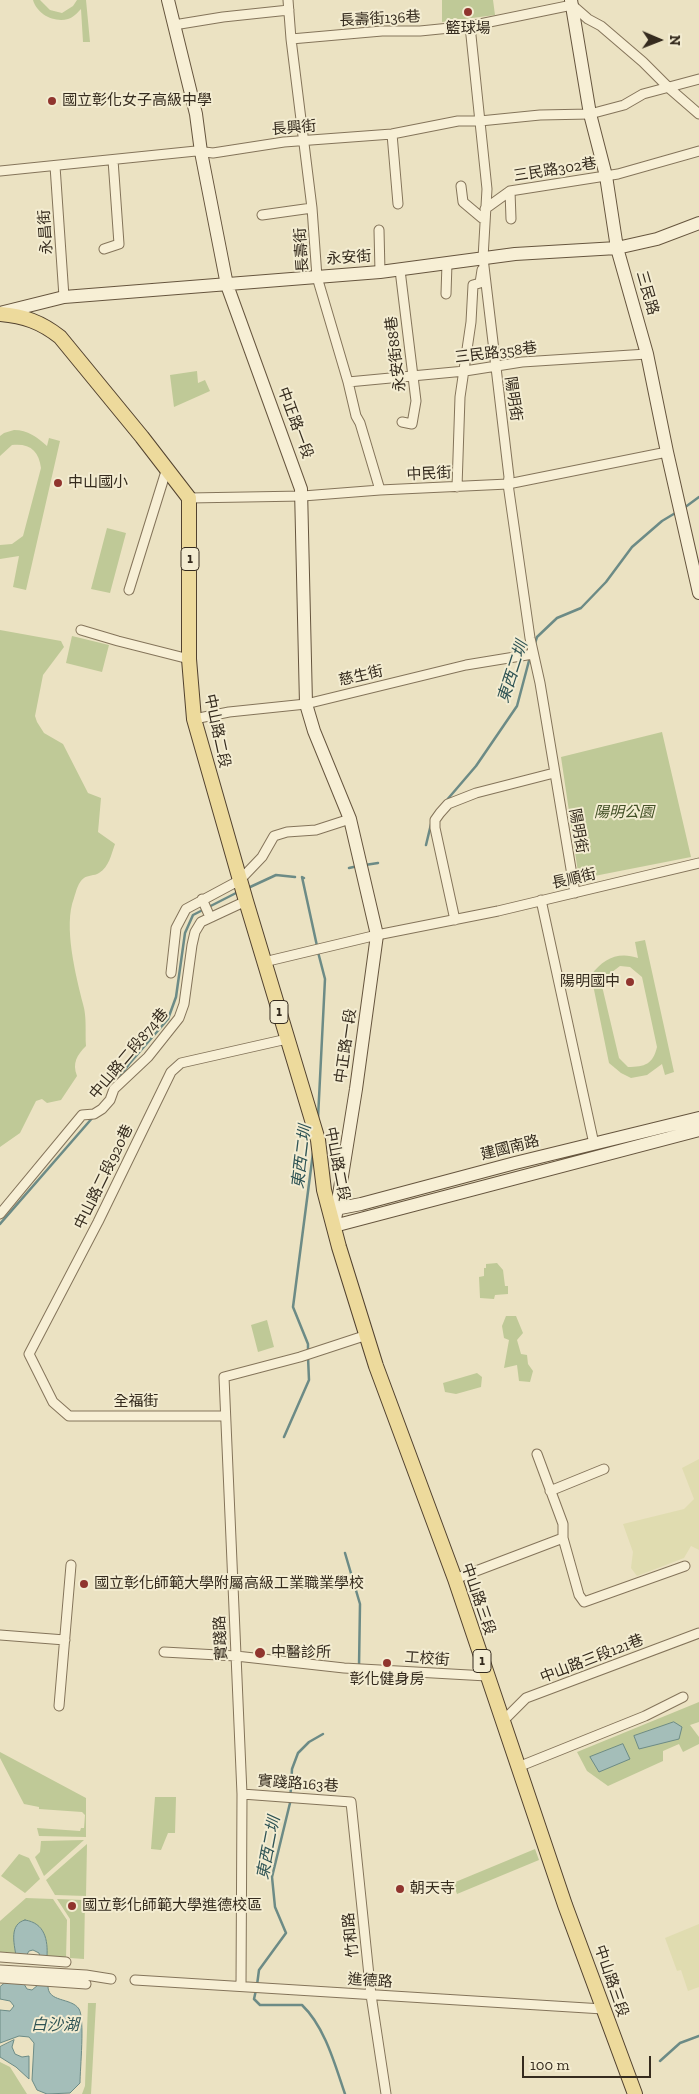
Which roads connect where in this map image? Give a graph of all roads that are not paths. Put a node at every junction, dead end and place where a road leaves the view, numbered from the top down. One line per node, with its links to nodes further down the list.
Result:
1 (168, 0): 5 (street, 中正路一段)
2 (288, 0): 4 (street, 長壽街)
3 (571, 2): 6 (street, 長壽街136巷); 9 (street); 10 (street, 三民路)
4 (289, 10): 5 (street); 7 (street, 長壽街)
5 (174, 25): 16 (street, 中正路一段)
6 (470, 26): 7 (street, 長壽街136巷); 12 (street, 陽明街)
7 (291, 39): 14 (street, 長壽街)
8 (699, 79): 9 (street, 長興街)
9 (669, 88): 10 (street, 長興街); 11 (street)
10 (590, 114): 12 (street, 長興街); 20 (street, 三民路)
11 (699, 114)
12 (480, 121): 13 (street, 長興街); 25 (street, 陽明街)
13 (392, 134): 14 (street, 長興街); 23 (street)
14 (304, 140): 16 (street, 長興街); 24 (street, 長壽街)
15 (699, 151): 20 (street, 三民路302巷)
16 (201, 152): 17 (street, 長興街); 37 (street, 中正路一段)
17 (113, 160): 18 (street, 長興街); 31 (street)
18 (55, 166): 19 (street, 長興街); 39 (street, 永昌街)
19 (0, 170)
20 (606, 176): 22 (street, 三民路302巷); 30 (street, 三民路)
21 (461, 186): 25 (street)
22 (510, 191): 25 (street, 三民路302巷); 27 (street)
23 (398, 204)
24 (312, 208): 26 (street); 36 (street, 長壽街)
25 (485, 214): 32 (street, 陽明街)
26 (262, 215)
27 (511, 219)
28 (699, 223): 30 (street, 永安街)
29 (379, 230): 35 (street)
30 (617, 248): 32 (street, 永安街); 41 (street, 三民路)
31 (104, 249)
32 (483, 258): 33 (street, 永安街); 42 (street, 陽明街); 43 (street)
33 (447, 263): 34 (street, 永安街); 38 (street)
34 (400, 270): 35 (street, 永安街); 44 (street, 永安街88巷)
35 (380, 272): 36 (street, 永安街)
36 (317, 277): 37 (street, 永安街); 45 (street, 長壽街)
37 (227, 285): 39 (street, 永安街); 52 (street, 中正路一段)
38 (446, 294)
39 (64, 296): 40 (street, 永安街)
40 (0, 314): 48 (main road)
41 (647, 354): 42 (street, 三民路358巷); 47 (street, 三民路)
42 (494, 366): 43 (street, 三民路358巷); 49 (street, 陽明街)
43 (465, 372): 44 (street, 三民路358巷); 50 (street)
44 (413, 377): 45 (street, 三民路358巷); 46 (street, 永安街88巷)
45 (348, 382): 51 (street, 長壽街)
46 (402, 422)
47 (667, 452): 49 (street, 中民街); 55 (street, 三民路)
48 (167, 468): 53 (main road); 54 (street)
49 (508, 484): 50 (street, 中民街); 57 (street, 陽明街)
50 (457, 486): 51 (street, 中民街)
51 (380, 490): 52 (street, 中民街)
52 (303, 496): 53 (street, 中民街); 59 (street, 中正路一段)
53 (189, 498): 58 (main road, 中山路二段 / 1)
54 (129, 590)
55 (699, 593)
56 (81, 630): 58 (street)
57 (533, 654): 59 (street, 慈生街); 61 (street, 陽明街)
58 (189, 659): 60 (main road, 中山路二段 / 1)
59 (306, 704): 60 (street, 慈生街); 62 (street, 中正路一段)
60 (194, 719): 64 (main road, 中山路二段 / 1)
61 (554, 773): 65 (street, 陽明街); 69 (street)
62 (350, 819): 64 (street); 70 (street, 中正路一段)
63 (699, 863): 65 (street, 長順街)
64 (243, 890): 66 (street); 68 (street, 中山路二段874巷); 71 (main road, 中山路二段 / 1)
65 (575, 893): 67 (street, 長順街)
66 (202, 899): 68 (street); 72 (street)
67 (541, 900): 69 (street, 長順街); 76 (street)
68 (210, 917): 78 (street, 中山路二段874巷)
69 (455, 920): 70 (street, 長順街)
70 (377, 935): 71 (street, 長順街); 77 (street, 中正路一段)
71 (264, 962): 73 (main road, 中山路二段 / 1)
72 (171, 973)
73 (287, 1039): 77 (main road, 中山路二段 / 1); 81 (street, 中山路二段920巷)
74 (699, 1118): 76 (street, 建國南路)
75 (699, 1130): 79 (street, 建國南路)
76 (594, 1144): 77 (street, 建國南路)
77 (334, 1209): 79 (main road, 中山路二段 / 1)
78 (0, 1214)
79 (334, 1226): 80 (main road, 中山路三段 / 1)
80 (367, 1335): 82 (street, 實踐路); 89 (main road, 中山路三段 / 1)
81 (53, 1402): 82 (street, 全福街)
82 (225, 1416): 94 (street, 實踐路)
83 (537, 1454): 85 (street)
84 (604, 1468): 85 (street)
85 (550, 1491): 86 (street)
86 (562, 1538): 88 (street); 89 (street)
87 (71, 1565): 92 (street)
88 (685, 1566)
89 (455, 1579): 95 (main road, 中山路三段 / 1)
90 (699, 1633): 98 (street, 中山路三段121巷)
91 (0, 1635): 92 (street)
92 (65, 1640): 97 (street)
93 (164, 1652): 94 (street, 工校街)
94 (236, 1656): 95 (street, 工校街); 100 (street, 實踐路)
95 (487, 1676): 98 (main road, 中山路三段 / 1)
96 (683, 1697): 99 (street)
97 (59, 1706)
98 (502, 1722): 99 (main road, 中山路三段 / 1)
99 (518, 1767): 113 (main road, 中山路三段 / 1)
100 (242, 1794): 101 (street, 實踐路163巷); 111 (street, 實踐路)
101 (351, 1802): 112 (street, 竹和路)
102 (0, 1957): 103 (street)
103 (66, 1962)
104 (0, 1965): 106 (street)
105 (0, 1970): 108 (street)
106 (87, 1971)
107 (0, 1978): 110 (street)
108 (111, 1979)
109 (135, 1980): 111 (street, 進德路)
110 (86, 1984)
111 (245, 1987): 112 (street, 進德路)
112 (371, 1995): 113 (street, 進德路); 114 (street, 竹和路)
113 (603, 2009): 115 (main road, 中山路三段 / 1)
114 (386, 2094)
115 (635, 2094)

